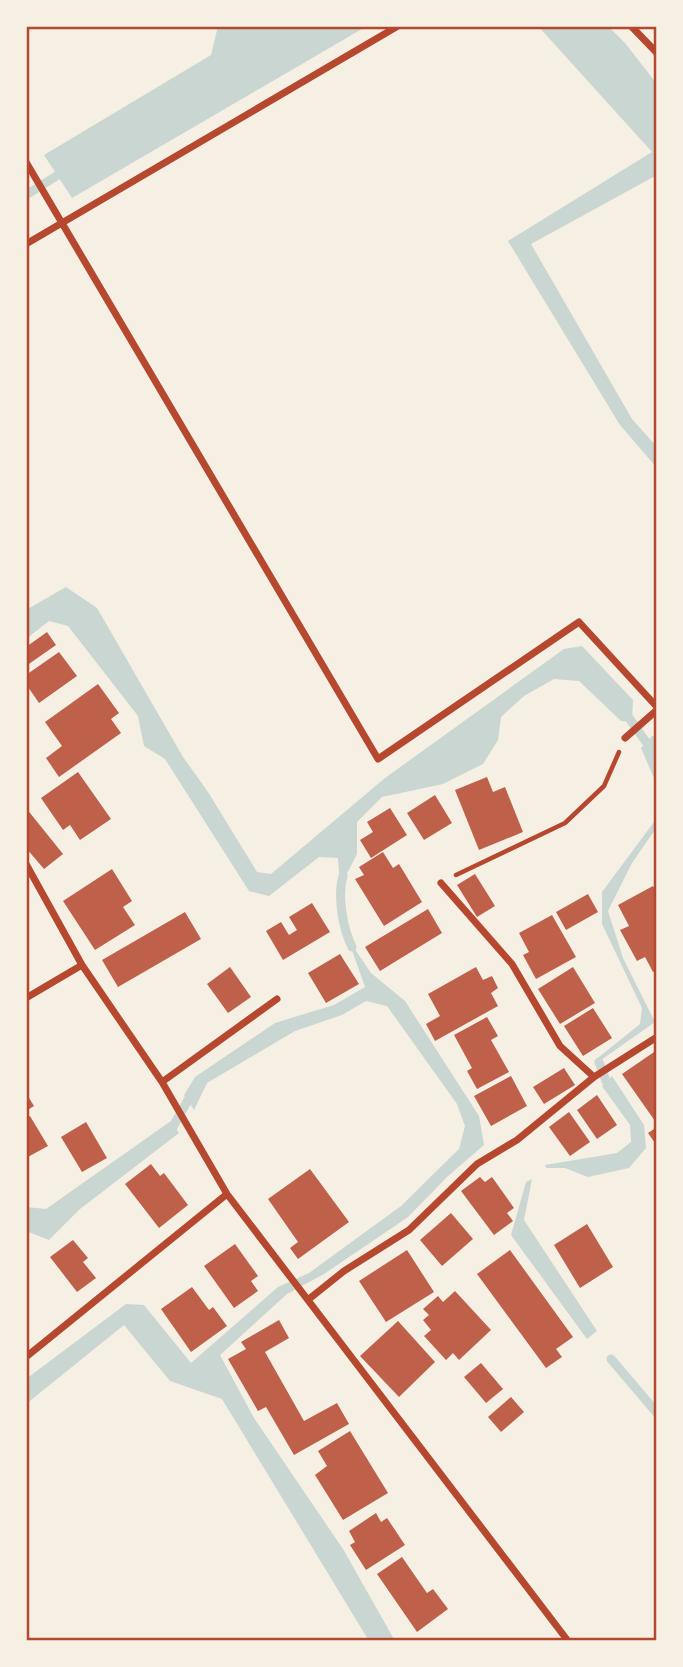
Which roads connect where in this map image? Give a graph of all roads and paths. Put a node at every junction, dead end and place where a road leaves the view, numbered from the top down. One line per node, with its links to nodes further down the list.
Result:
1 (398, 26): 5 (street)
2 (631, 26): 3 (street)
3 (657, 53)
4 (26, 162): 5 (street)
5 (62, 223): 6 (street); 7 (street)
6 (26, 244)
7 (657, 709): 8 (street)
8 (625, 738): 10 (path)
9 (26, 864): 11 (street)
10 (441, 883): 15 (street)
11 (82, 965): 12 (street); 16 (street)
12 (26, 998)
13 (276, 999): 16 (street)
14 (657, 1037): 15 (street)
15 (594, 1077): 18 (street)
16 (162, 1082): 17 (street)
17 (227, 1194): 18 (street); 19 (street)
18 (309, 1299): 20 (street)
19 (26, 1357)
20 (568, 1641)

